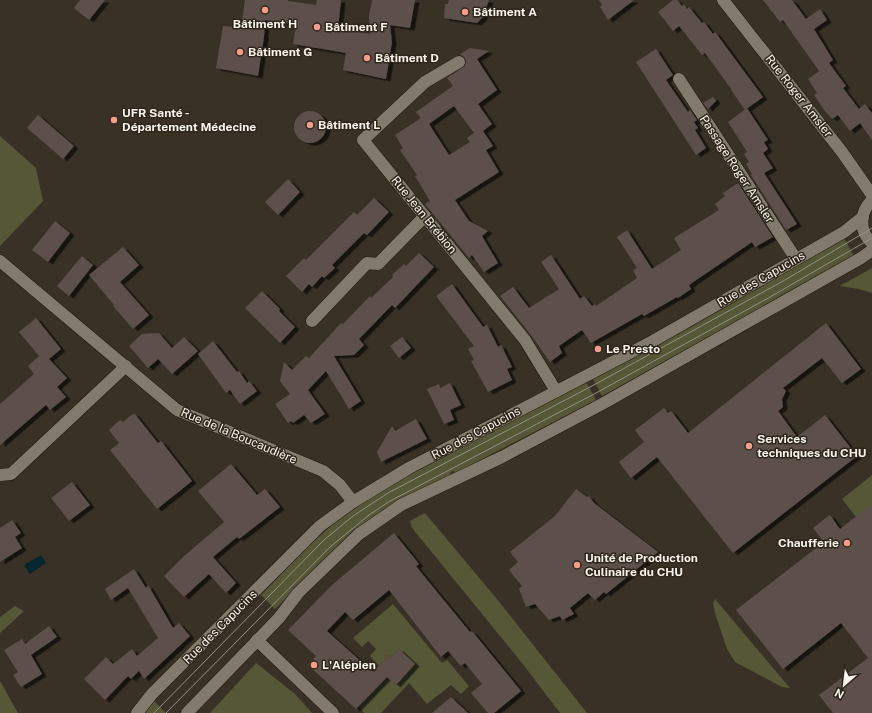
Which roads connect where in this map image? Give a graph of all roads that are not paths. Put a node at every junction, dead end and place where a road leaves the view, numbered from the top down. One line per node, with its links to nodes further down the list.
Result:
1 (723, 0): 4 (street, Rue Roger Amsler)
2 (459, 62): 6 (street, Rue Jean Brébion)
3 (679, 79): 10 (street, Passage Roger Amsler)
4 (872, 195)
5 (872, 200): 7 (street, Rue des Capucins)
6 (425, 216): 12 (street); 14 (street, Rue Jean Brébion)
7 (863, 217): 8 (street); 10 (street, Rue des Capucins)
8 (872, 243)
9 (872, 250): 17 (street)
10 (796, 259): 14 (street, Rue des Capucins)
11 (0, 261): 13 (street, Rue de la Boucaudière)
12 (312, 320)
13 (126, 366): 15 (street); 16 (street, Rue de la Boucaudière)
14 (556, 391): 16 (street, Rue des Capucins)
15 (0, 475)
16 (353, 502): 18 (street, Rue des Capucins)
17 (257, 640): 19 (street); 20 (street)
18 (137, 713)
19 (187, 713)
20 (333, 713)

